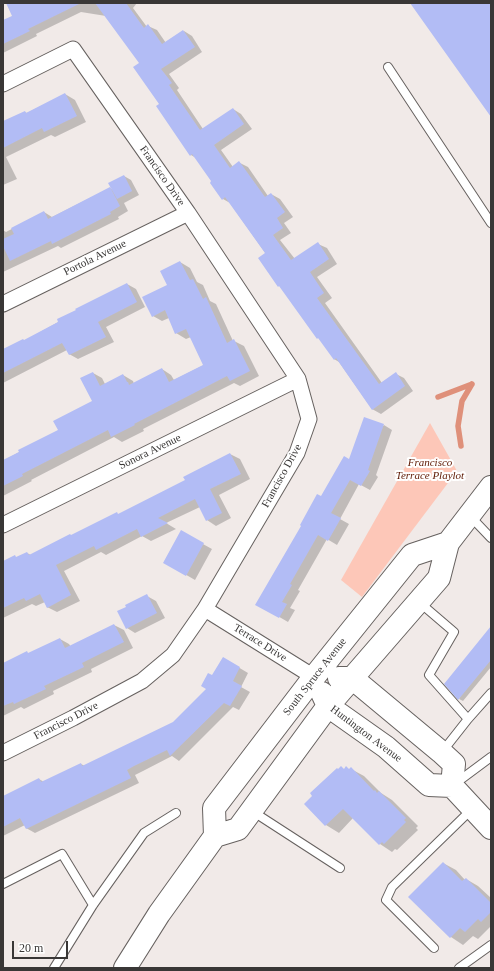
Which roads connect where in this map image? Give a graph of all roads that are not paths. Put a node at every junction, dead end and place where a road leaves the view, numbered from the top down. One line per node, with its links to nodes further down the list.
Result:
1 (388, 67): 4 (lane)
2 (3, 84): 3 (street, Francisco Drive)
3 (188, 213): 5 (street, Portola Avenue); 6 (street, Francisco Drive)
4 (491, 223)
5 (3, 304)
6 (298, 379): 9 (street, Sonora Avenue); 13 (street, Francisco Drive)
7 (491, 487): 8 (main road)
8 (469, 516): 10 (lane); 11 (main road)
9 (3, 525)
10 (491, 538)
11 (448, 543): 12 (main road); 14 (main road, South Spruce Avenue)
12 (418, 602): 15 (main road); 18 (lane)
13 (205, 609): 14 (street, Terrace Drive); 20 (street, Francisco Drive)
14 (314, 677): 15 (main road); 17 (main road, Huntington Avenue); 27 (main road, South Spruce Avenue)
15 (352, 678): 17 (main road); 19 (main road)
16 (491, 693): 18 (lane)
17 (328, 706): 22 (main road, Huntington Avenue); 24 (main road)
18 (468, 719): 19 (lane)
19 (441, 752): 22 (main road)
20 (3, 753)
21 (491, 758): 22 (lane)
22 (452, 786): 23 (main road)
23 (473, 809): 26 (main road); 32 (lane)
24 (251, 810): 27 (main road); 28 (lane)
25 (176, 813): 30 (lane)
26 (491, 828)
27 (215, 836): 34 (main road)
28 (340, 868)
29 (3, 884): 30 (lane)
30 (93, 905): 33 (lane)
31 (491, 945): 35 (lane)
32 (434, 948)
33 (54, 968)
34 (125, 968)
35 (460, 968)

